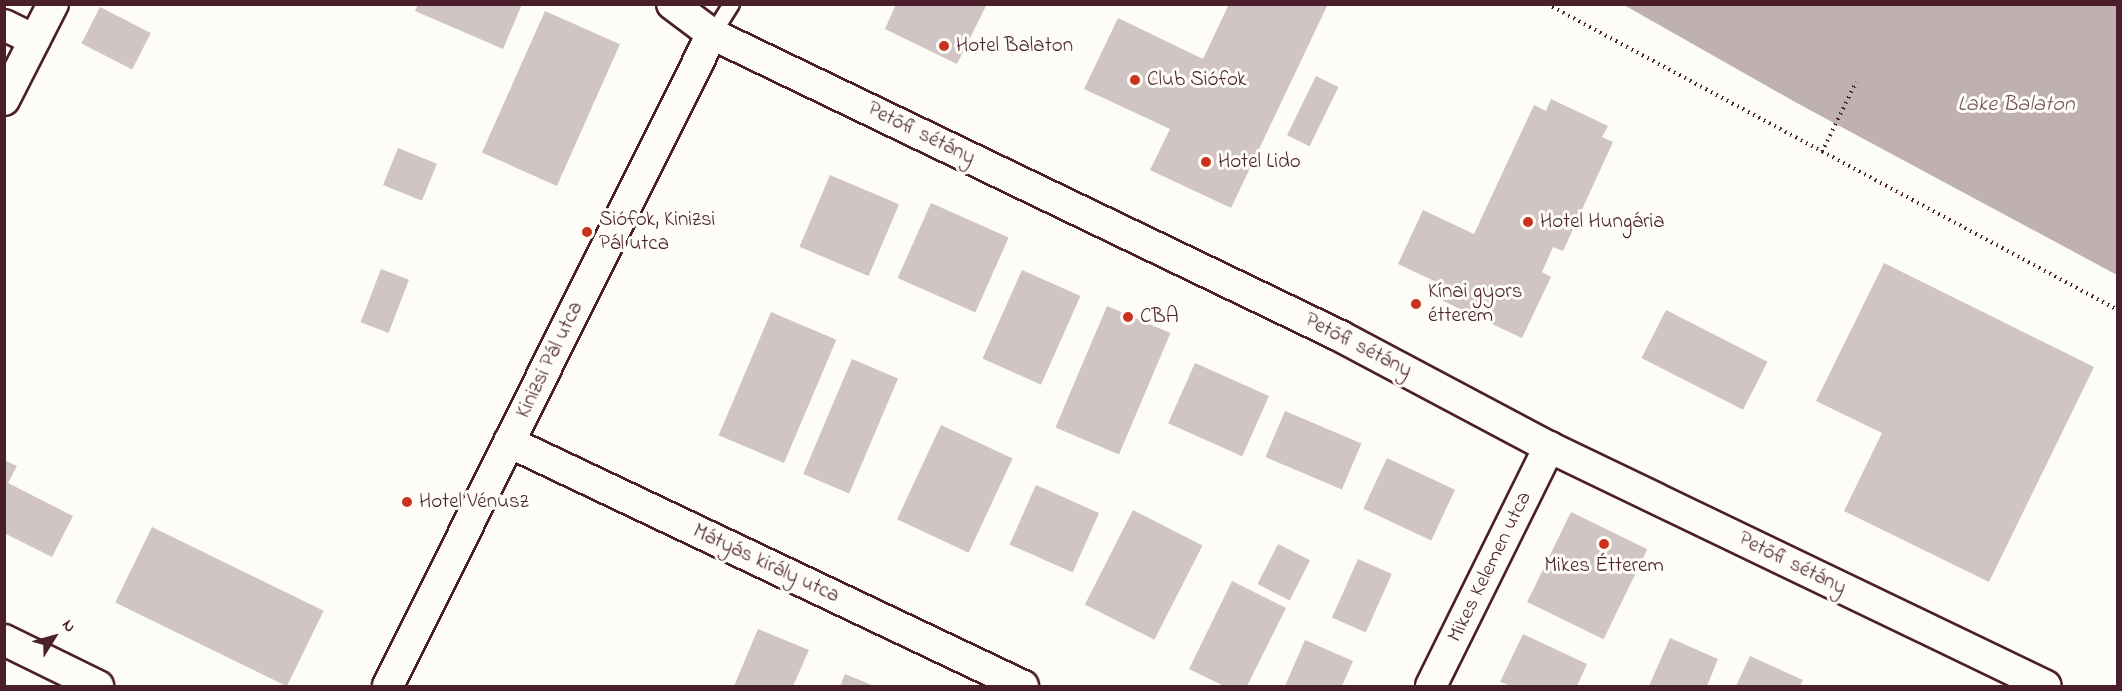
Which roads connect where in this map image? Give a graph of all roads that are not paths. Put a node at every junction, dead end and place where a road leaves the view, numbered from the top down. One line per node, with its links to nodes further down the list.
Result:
1 (52, 4): 6 (street)
2 (672, 4): 5 (street, Petőfi sétány)
3 (731, 4): 5 (lane)
4 (4, 25): 6 (street)
5 (712, 33): 8 (street, Kinizsi Pál utca); 9 (street, Petőfi sétány)
6 (35, 40): 7 (street)
7 (4, 100)
8 (509, 442): 12 (street, Kinizsi Pál utca); 13 (street, Mátyás király utca)
9 (1549, 447): 14 (street, Mikes Kelemen utca); 15 (street, Petőfi sétány)
10 (4, 640): 11 (street)
11 (98, 687)
12 (388, 687)
13 (1023, 687)
14 (1431, 687)
15 (2046, 687)

